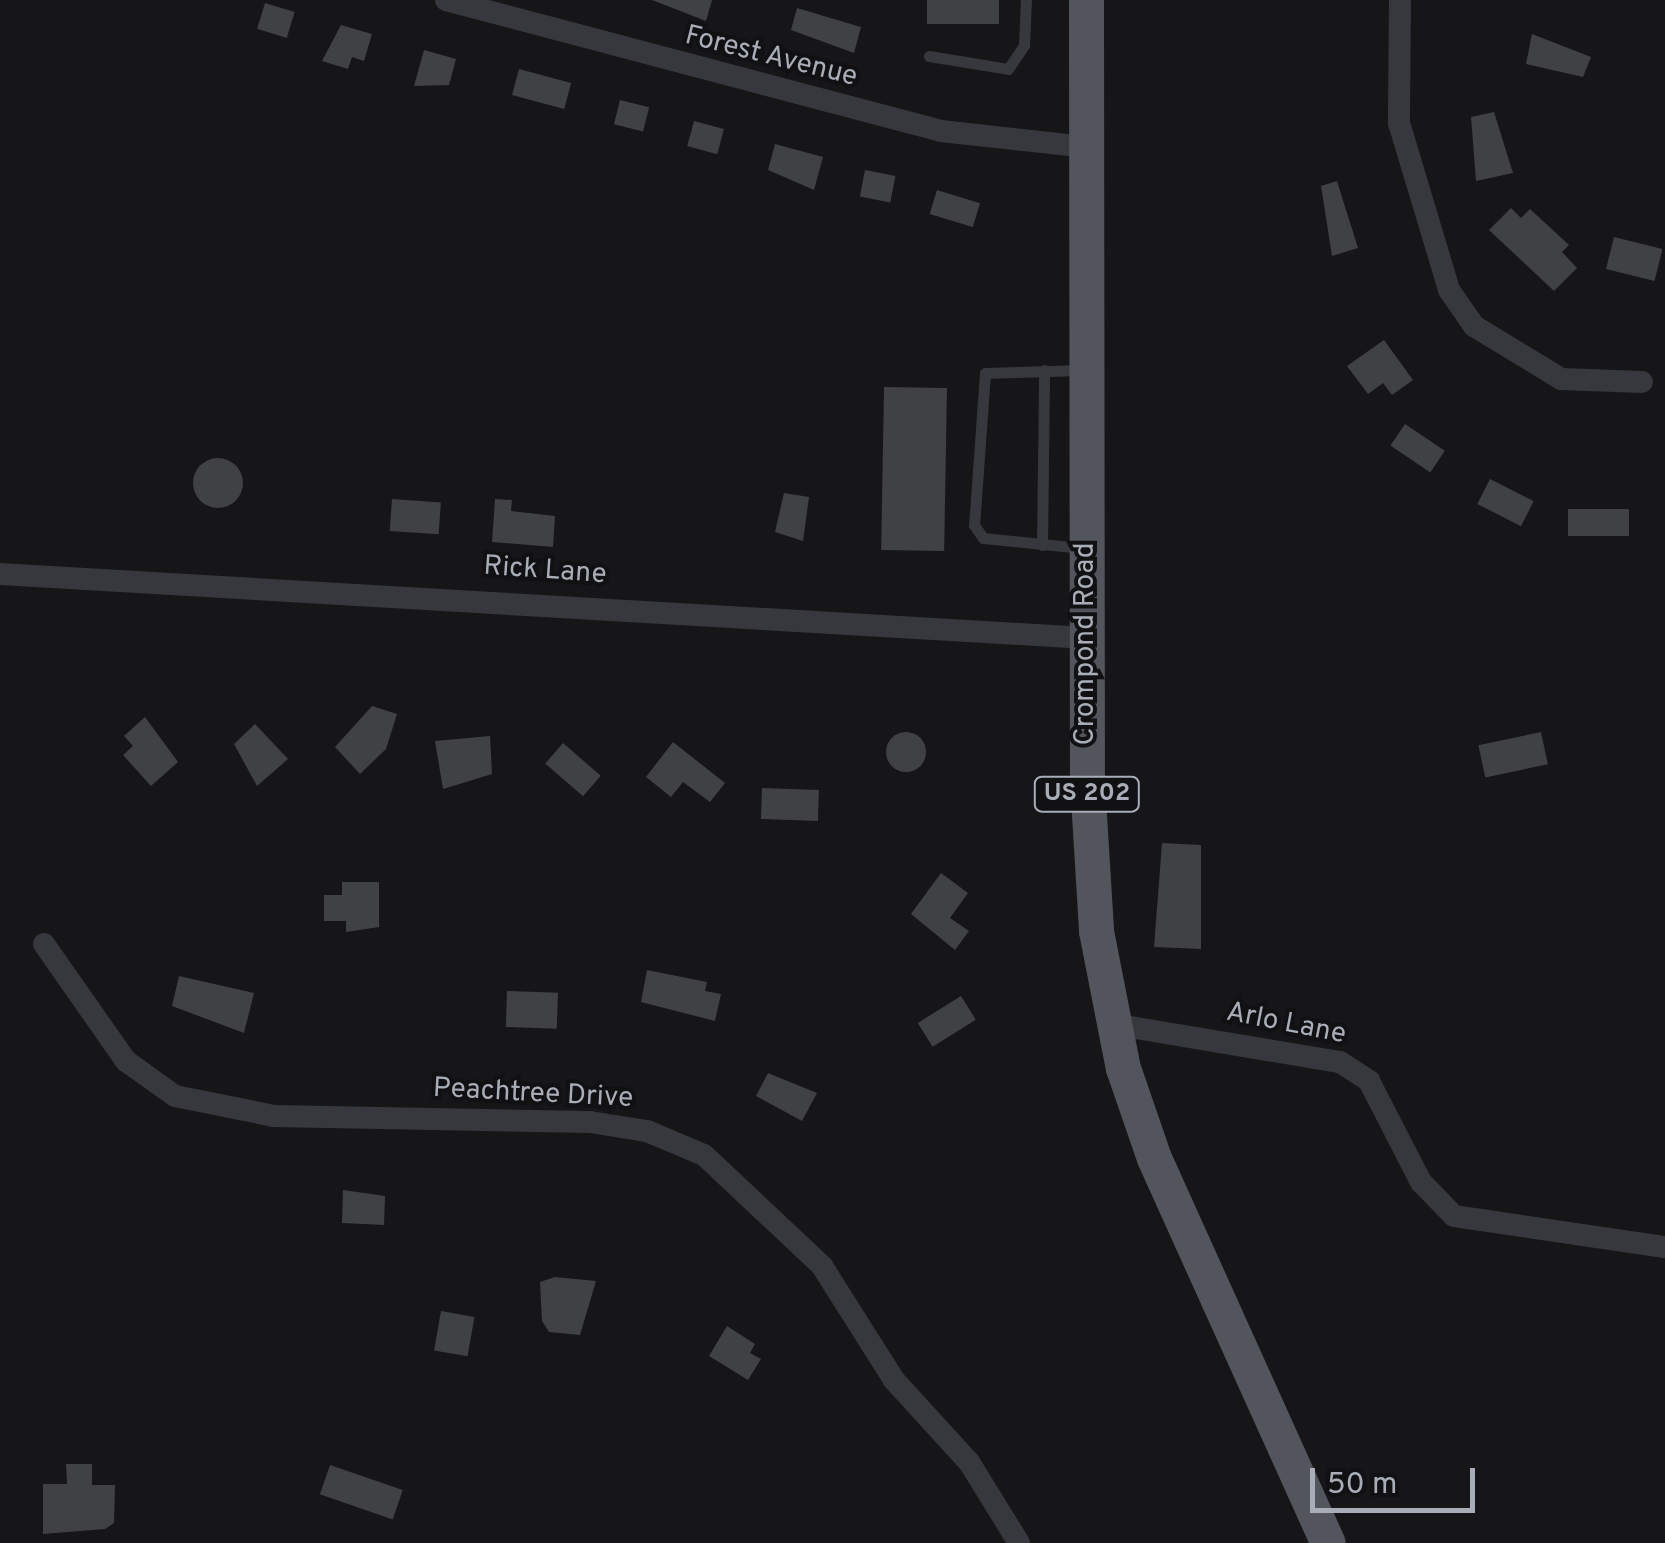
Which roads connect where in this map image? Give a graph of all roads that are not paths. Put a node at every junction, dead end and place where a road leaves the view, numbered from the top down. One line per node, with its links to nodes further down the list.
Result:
1 (446, 0): 6 (street, Forest Avenue)
2 (1026, 0): 5 (lane)
3 (1086, 0): 6 (main road, Crompond Road / US 202)
4 (1400, 0): 9 (street)
5 (929, 56)
6 (1085, 147): 8 (main road, Crompond Road / US 202)
7 (1044, 370): 8 (lane); 10 (lane); 10 (lane)
8 (1086, 370): 11 (main road, Crompond Road / US 202)
9 (1642, 382)
10 (1042, 545): 11 (lane)
11 (1086, 549): 13 (main road, Crompond Road / US 202)
12 (0, 574): 13 (street, Rick Lane)
13 (1086, 638): 15 (main road, Crompond Road / US 202)
14 (44, 944): 17 (street, Peachtree Drive)
15 (1112, 1024): 16 (street, Arlo Lane); 18 (main road, Crompond Road / US 202)
16 (1665, 1247)
17 (1018, 1543)
18 (1328, 1543)

